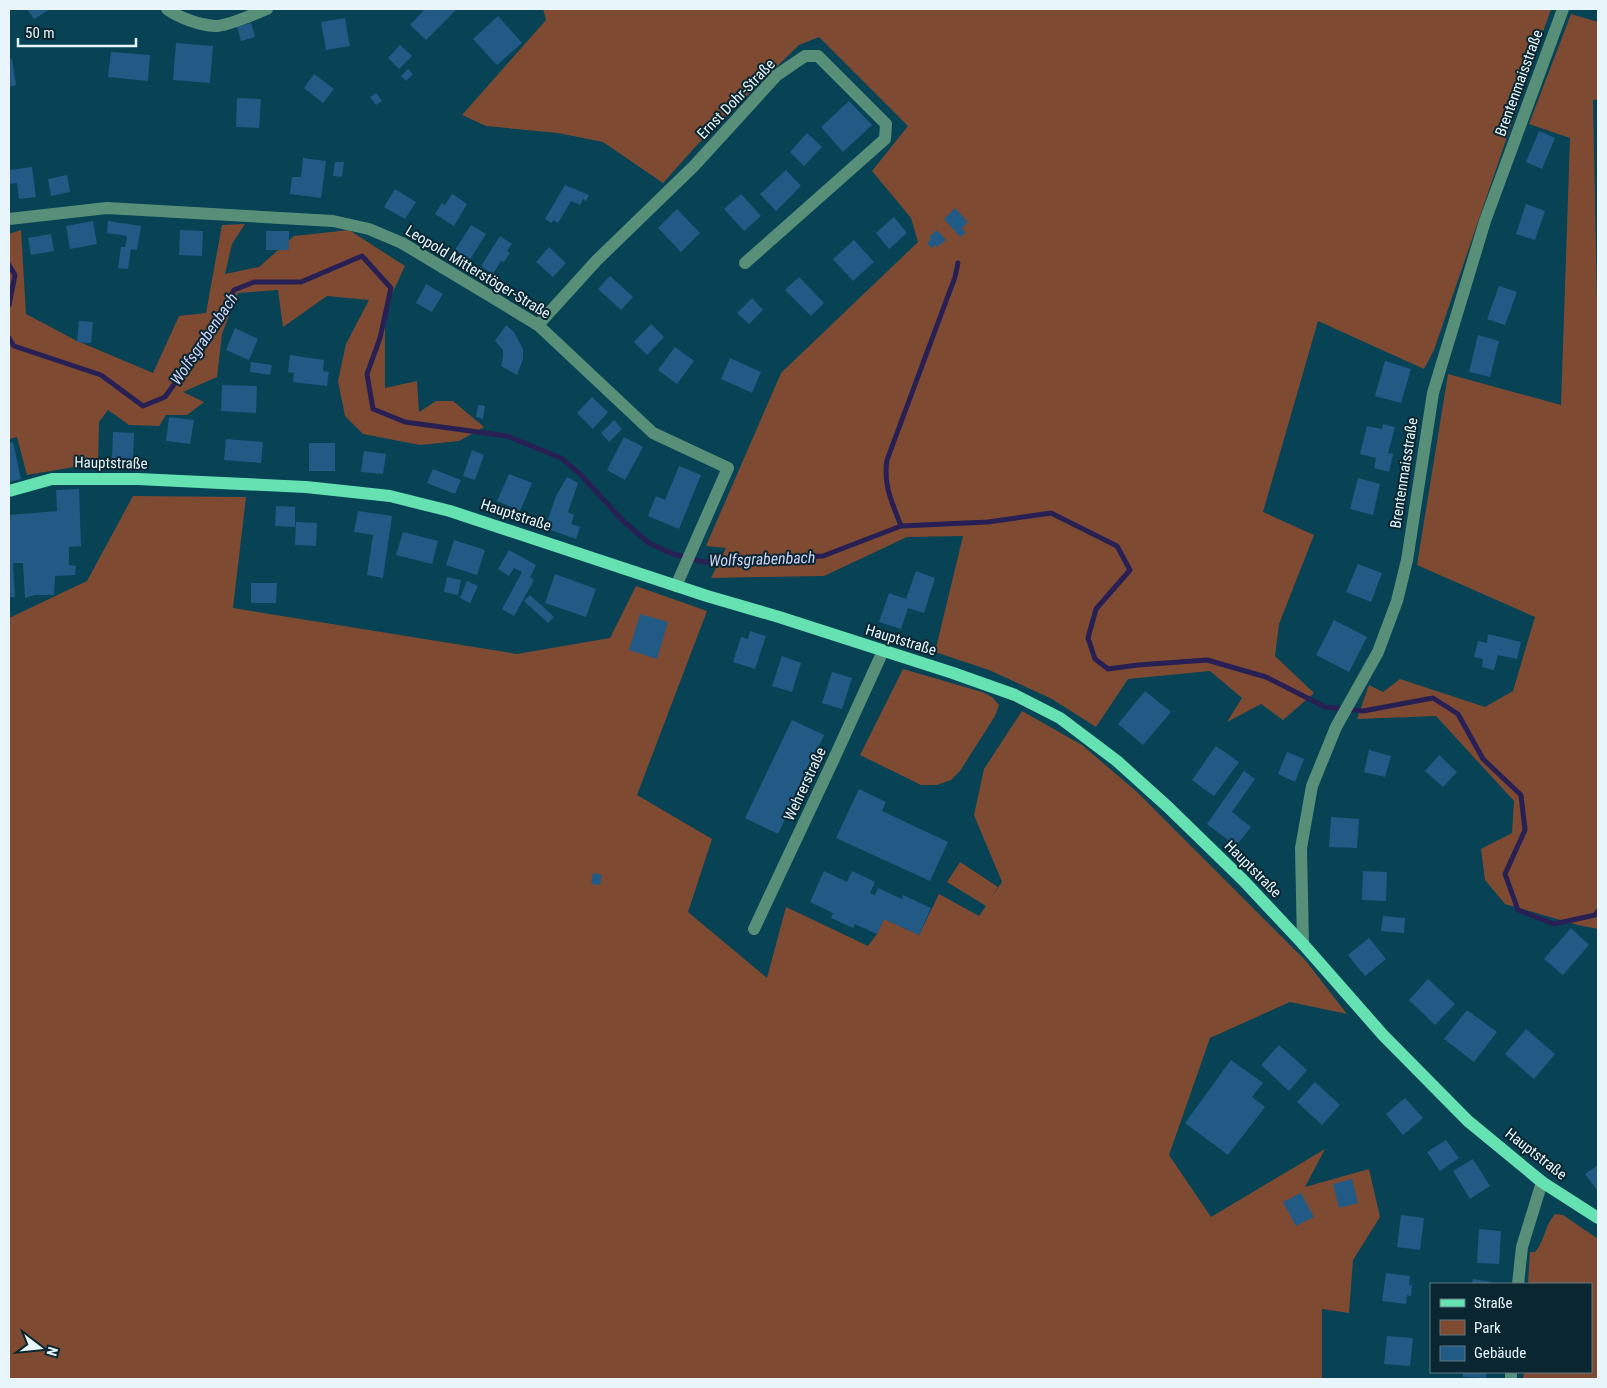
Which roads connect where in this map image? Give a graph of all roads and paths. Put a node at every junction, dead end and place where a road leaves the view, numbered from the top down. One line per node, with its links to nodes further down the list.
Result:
1 (167, 9): 2 (street)
2 (267, 9)
3 (1563, 9): 11 (street, Brentenmaisstraße)
4 (9, 218): 6 (street, Leopold Mitterstöger-Straße)
5 (745, 263): 6 (street, Ernst Dohr-Straße)
6 (538, 325): 8 (street, Leopold Mitterstöger-Straße)
7 (9, 491): 8 (main road, Hauptstraße)
8 (676, 586): 9 (main road, Hauptstraße)
9 (883, 651): 10 (street, Wehrerstraße); 11 (main road, Hauptstraße)
10 (754, 930)
11 (1303, 944): 12 (main road, Hauptstraße)
12 (1542, 1182): 13 (main road, Hauptstraße); 14 (street)
13 (1598, 1218)
14 (1518, 1283)

